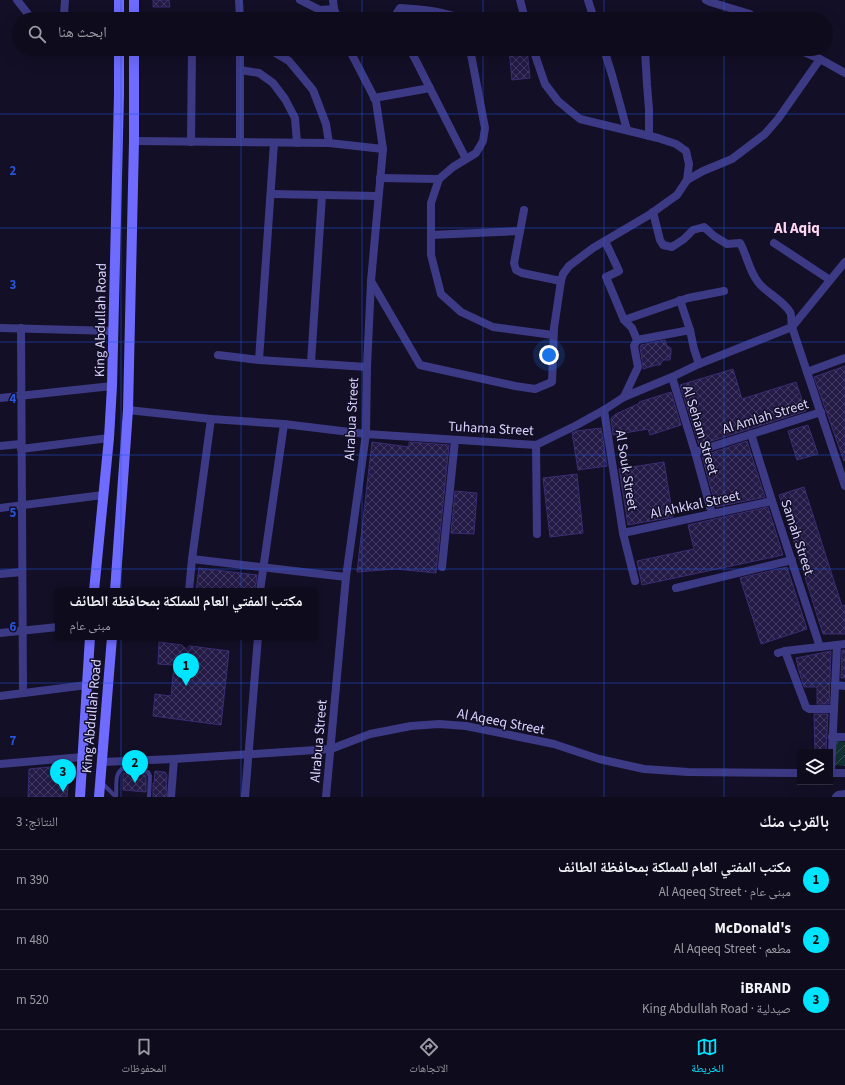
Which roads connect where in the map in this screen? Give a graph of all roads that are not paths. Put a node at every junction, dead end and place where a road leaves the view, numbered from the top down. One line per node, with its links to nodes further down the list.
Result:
1 (17, 0): 13 (street)
2 (65, 0): 14 (street)
3 (119, 0): 15 (main road)
4 (134, 0): 16 (main road)
5 (240, 0): 17 (street)
6 (300, 0): 12 (street)
7 (333, 0): 11 (street)
8 (520, 0): 21 (street)
9 (588, 0): 22 (street)
10 (706, 0): 23 (street)
11 (334, 9): 12 (street); 18 (street)
12 (320, 10)
13 (26, 12)
14 (64, 12)
15 (119, 12)
16 (134, 12)
17 (240, 12)
18 (335, 12)
19 (398, 12): 20 (street)
20 (437, 12)
21 (523, 12)
22 (592, 12)
23 (743, 12)
24 (119, 56): 74 (main road, King Abdullah Road)
25 (134, 56): 43 (main road)
26 (192, 56): 44 (street)
27 (240, 56): 37 (street)
28 (281, 56): 48 (street)
29 (353, 56): 40 (street, Alrabua Street)
30 (414, 56): 39 (street)
31 (471, 56): 50 (street)
32 (535, 56): 41 (street)
33 (606, 56): 41 (street)
34 (645, 56): 42 (street)
35 (814, 56): 36 (street)
36 (820, 59): 38 (street); 53 (street)
37 (240, 70): 45 (street); 47 (street)
38 (845, 73)
39 (430, 88): 40 (street); 50 (street)
40 (374, 98): 49 (street, Alrabua Street)
41 (627, 130): 42 (street)
42 (649, 136): 53 (street)
43 (134, 141): 44 (street); 89 (main road)
44 (191, 142): 45 (street)
45 (240, 142): 46 (street)
46 (274, 143): 47 (street); 54 (street)
47 (297, 143): 48 (street)
48 (329, 143): 49 (street)
49 (383, 149): 51 (street, Alrabua Street)
50 (466, 159): 52 (street)
51 (380, 178): 52 (street); 56 (street, Alrabua Street)
52 (440, 179): 60 (street)
53 (687, 180): 58 (street)
54 (271, 194): 55 (street); 79 (street)
55 (322, 195): 56 (street); 80 (street)
56 (378, 196): 66 (street, Alrabua Street)
57 (524, 210): 59 (street)
58 (653, 212): 61 (street); 70 (street)
59 (520, 231): 60 (street); 64 (street)
60 (431, 235): 75 (street)
61 (605, 240): 64 (street); 69 (street)
62 (774, 243): 65 (street)
63 (845, 262): 65 (street, Tuhama Street)
64 (561, 280): 75 (street)
65 (830, 280): 70 (street, Tuhama Street)
66 (371, 281): 75 (street); 82 (street, Alrabua Street)
67 (724, 291): 68 (street)
68 (680, 300): 69 (street); 73 (street)
69 (624, 320): 76 (street)
70 (792, 327): 81 (street, Tuhama Street); 83 (street)
71 (0, 328): 72 (street)
72 (21, 328): 74 (street); 86 (street)
73 (690, 330): 76 (street); 81 (street)
74 (114, 331): 85 (main road, King Abdullah Road)
75 (554, 335)
76 (637, 340): 87 (street)
77 (218, 355): 79 (street)
78 (845, 358): 83 (street)
79 (259, 360): 80 (street)
80 (311, 363): 82 (street)
81 (699, 364): 84 (street, Tuhama Street)
82 (367, 367): 94 (street, Alrabua Street)
83 (807, 372): 91 (street)
84 (672, 377): 87 (street, Tuhama Street); 101 (street, Al Seham Street)
85 (112, 386): 86 (street); 96 (main road, King Abdullah Road)
86 (21, 396): 88 (street); 100 (street)
87 (624, 397): 90 (street, Tuhama Street)
88 (0, 398)
89 (128, 410): 92 (street, Tuhama Street); 119 (main road)
90 (604, 410): 98 (street, Tuhama Street); 108 (street, Al Souk Street)
91 (821, 412): 95 (street, Al Amlah Street); 102 (street)
92 (210, 419): 93 (street, Tuhama Street); 110 (street)
93 (284, 424): 94 (street, Tuhama Street); 112 (street)
94 (366, 434): 97 (street, Tuhama Street); 116 (street, Alrabua Street)
95 (751, 434): 101 (street, Al Amlah Street); 104 (street, Samah Street)
96 (109, 438): 100 (street); 103 (main road, King Abdullah Road)
97 (455, 440): 98 (street, Tuhama Street); 113 (street)
98 (536, 445): 109 (street)
99 (0, 446): 100 (street)
100 (21, 446): 105 (street)
101 (695, 452): 107 (street, Al Seham Street)
102 (845, 486)
103 (104, 495): 105 (street); 118 (main road, King Abdullah Road)
104 (772, 501): 107 (street, Al Ahkkal Street); 111 (street, Samah Street)
105 (22, 505): 106 (street); 114 (street)
106 (0, 508)
107 (712, 514): 108 (street, Al Ahkkal Street)
108 (623, 533): 117 (street, Al Souk Street)
109 (537, 534)
110 (192, 559): 112 (street); 120 (street)
111 (792, 560): 122 (street); 130 (street, Samah Street)
112 (263, 567): 116 (street); 121 (street)
113 (442, 567)
114 (22, 572): 115 (street); 124 (street)
115 (0, 574)
116 (346, 577): 139 (street, Alrabua Street)
117 (635, 581)
118 (94, 588)
119 (115, 588)
120 (188, 588)
121 (260, 588)
122 (676, 588)
123 (55, 627): 124 (street)
124 (22, 631): 125 (street); 134 (street)
125 (0, 633)
126 (90, 640): 131 (main road, King Abdullah Road)
127 (112, 640): 144 (main road, King Abdullah Road)
128 (258, 640): 141 (street)
129 (841, 645): 130 (street); 132 (street)
130 (820, 647): 136 (street)
131 (87, 685): 134 (street); 142 (main road, King Abdullah Road)
132 (835, 685): 133 (street); 136 (street)
133 (845, 686)
134 (23, 693): 135 (street)
135 (0, 696)
136 (834, 709): 137 (street)
137 (832, 737): 138 (street); 140 (street)
138 (845, 737)
139 (331, 749): 141 (street, Al Aqeeq Street); 146 (street, Al Aqeeq Street); 157 (street, Alrabua Street)
140 (832, 749)
141 (248, 754): 143 (street, Al Aqeeq Street); 156 (street)
142 (83, 757): 145 (street); 151 (main road, King Abdullah Road)
143 (174, 759): 144 (street, Al Aqeeq Street); 155 (street)
144 (102, 762): 149 (main road, King Abdullah Road)
145 (0, 764)
146 (797, 773)
147 (833, 773): 148 (street)
148 (845, 773)
149 (100, 782): 152 (main road, King Abdullah Road); 153 (lane)
150 (845, 794): 158 (street)
151 (80, 797)
152 (99, 797)
153 (116, 797): 154 (lane)
154 (149, 797)
155 (171, 797)
156 (245, 797)
157 (326, 797)
158 (836, 797)

